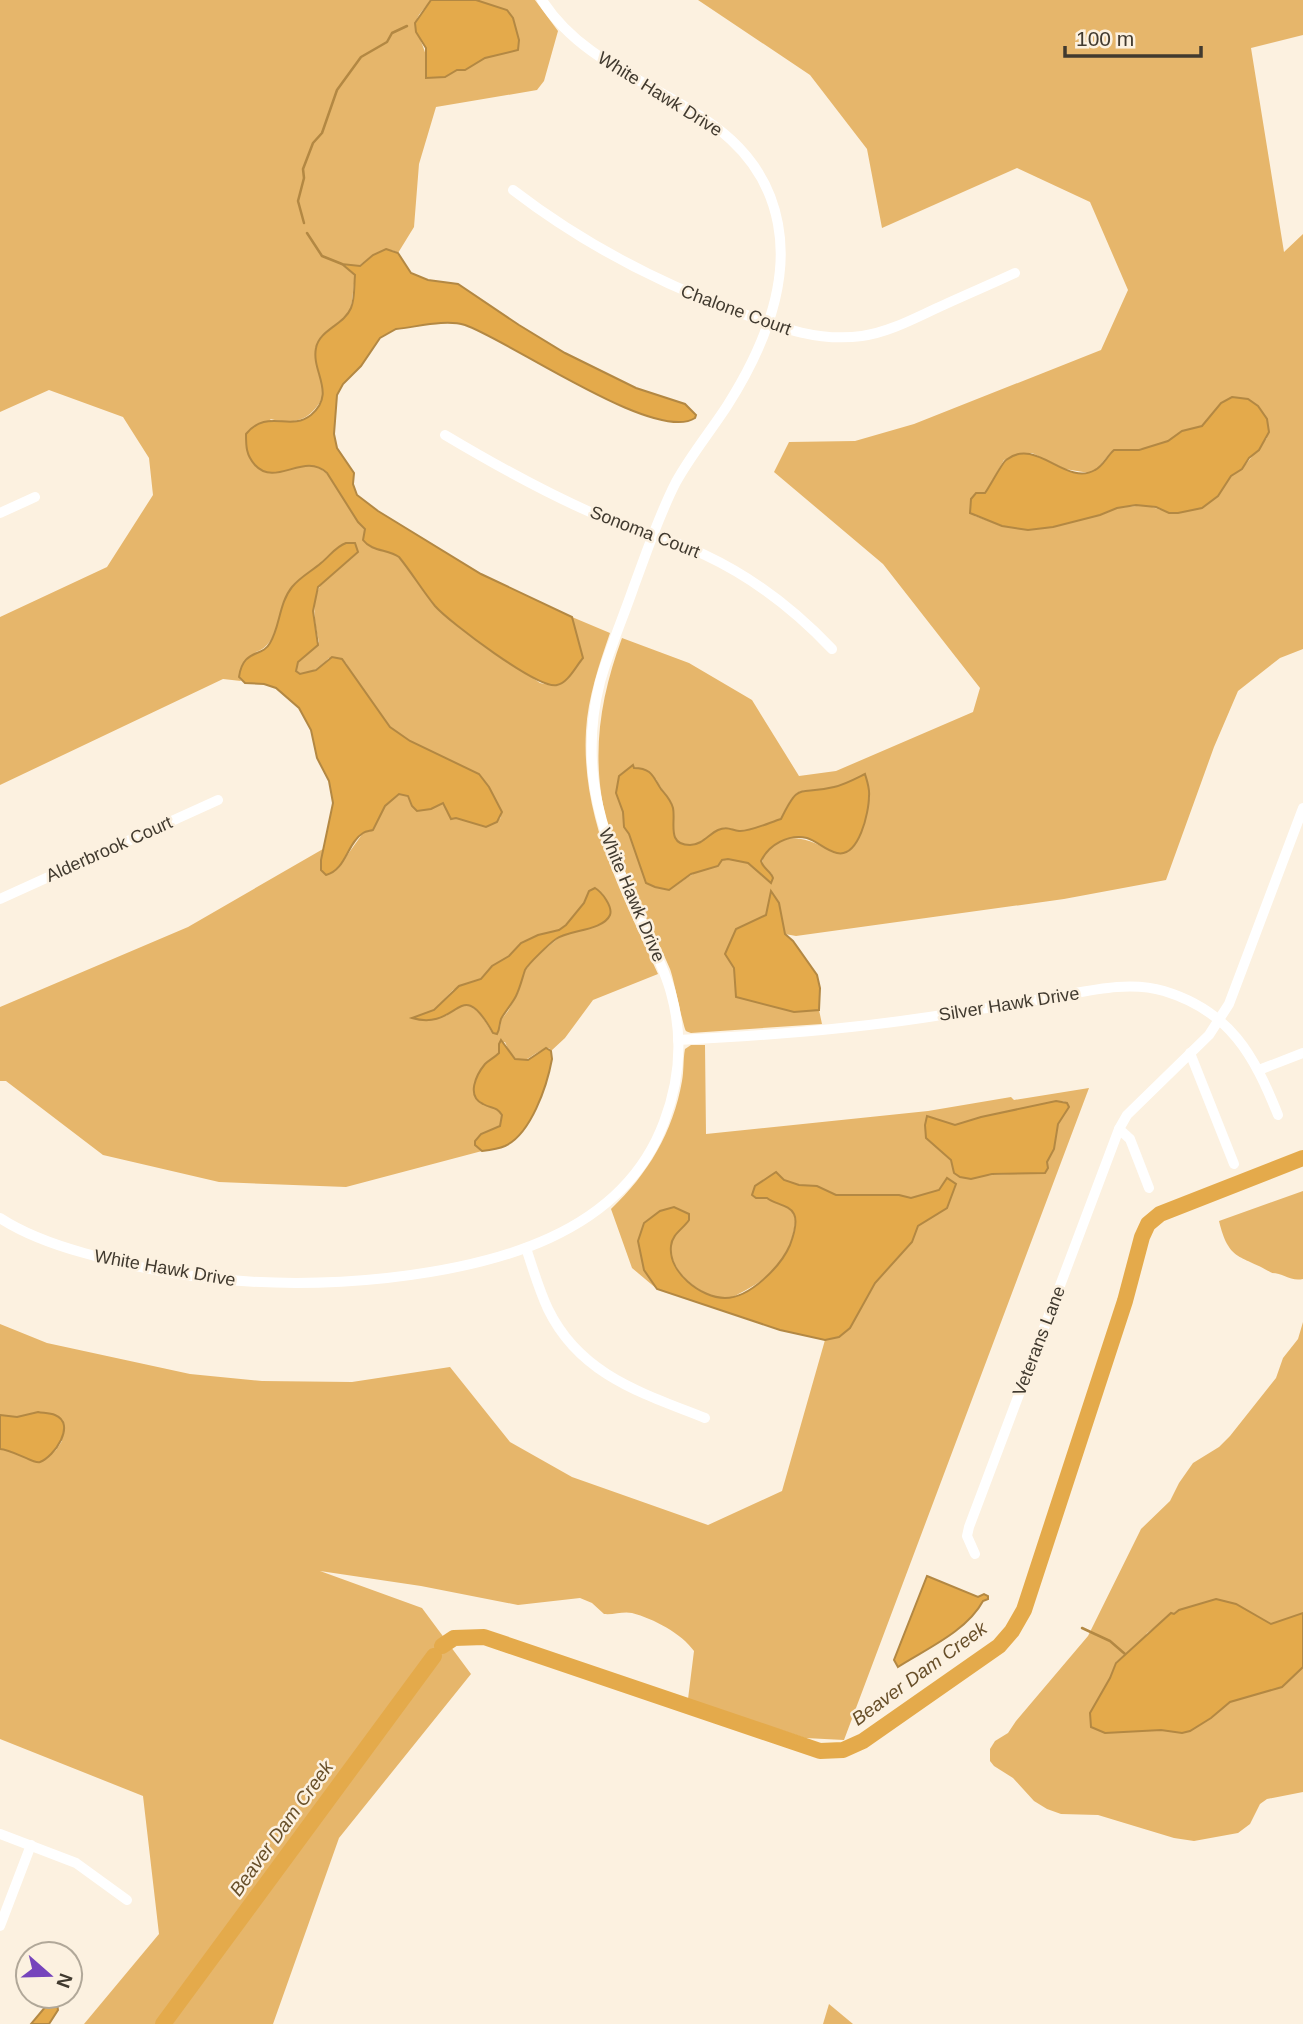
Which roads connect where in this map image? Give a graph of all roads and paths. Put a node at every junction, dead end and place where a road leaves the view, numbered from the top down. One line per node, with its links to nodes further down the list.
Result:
1 (542, 0): 4 (street, White Hawk Drive)
2 (513, 190): 4 (street, Chalone Court)
3 (1015, 273): 4 (street, Chalone Court)
4 (767, 323): 8 (street, White Hawk Drive)
5 (445, 435): 8 (street, Sonoma Court)
6 (35, 497): 7 (street)
7 (0, 513)
8 (653, 536): 9 (street, Sonoma Court); 14 (street, White Hawk Drive)
9 (832, 649)
10 (218, 800): 12 (street, Alderbrook Court)
11 (1303, 808): 13 (street, Veterans Lane)
12 (0, 899)
13 (1220, 1020): 14 (street, Silver Hawk Drive); 15 (street, Veterans Lane); 17 (street, Silver Hawk Drive)
14 (678, 1040): 23 (street, White Hawk Drive)
15 (1190, 1053): 19 (street, Veterans Lane); 20 (street)
16 (1303, 1053): 17 (street)
17 (1259, 1070): 18 (street, Silver Hawk Drive)
18 (1278, 1115)
19 (1119, 1129): 21 (street); 25 (street, Veterans Lane)
20 (1234, 1164)
21 (1149, 1188)
22 (0, 1218): 23 (street, White Hawk Drive)
23 (526, 1248): 24 (street)
24 (705, 1418)
25 (975, 1554)
26 (0, 1833): 27 (street)
27 (31, 1845): 28 (street); 29 (street)
28 (127, 1900)
29 (0, 1926)

